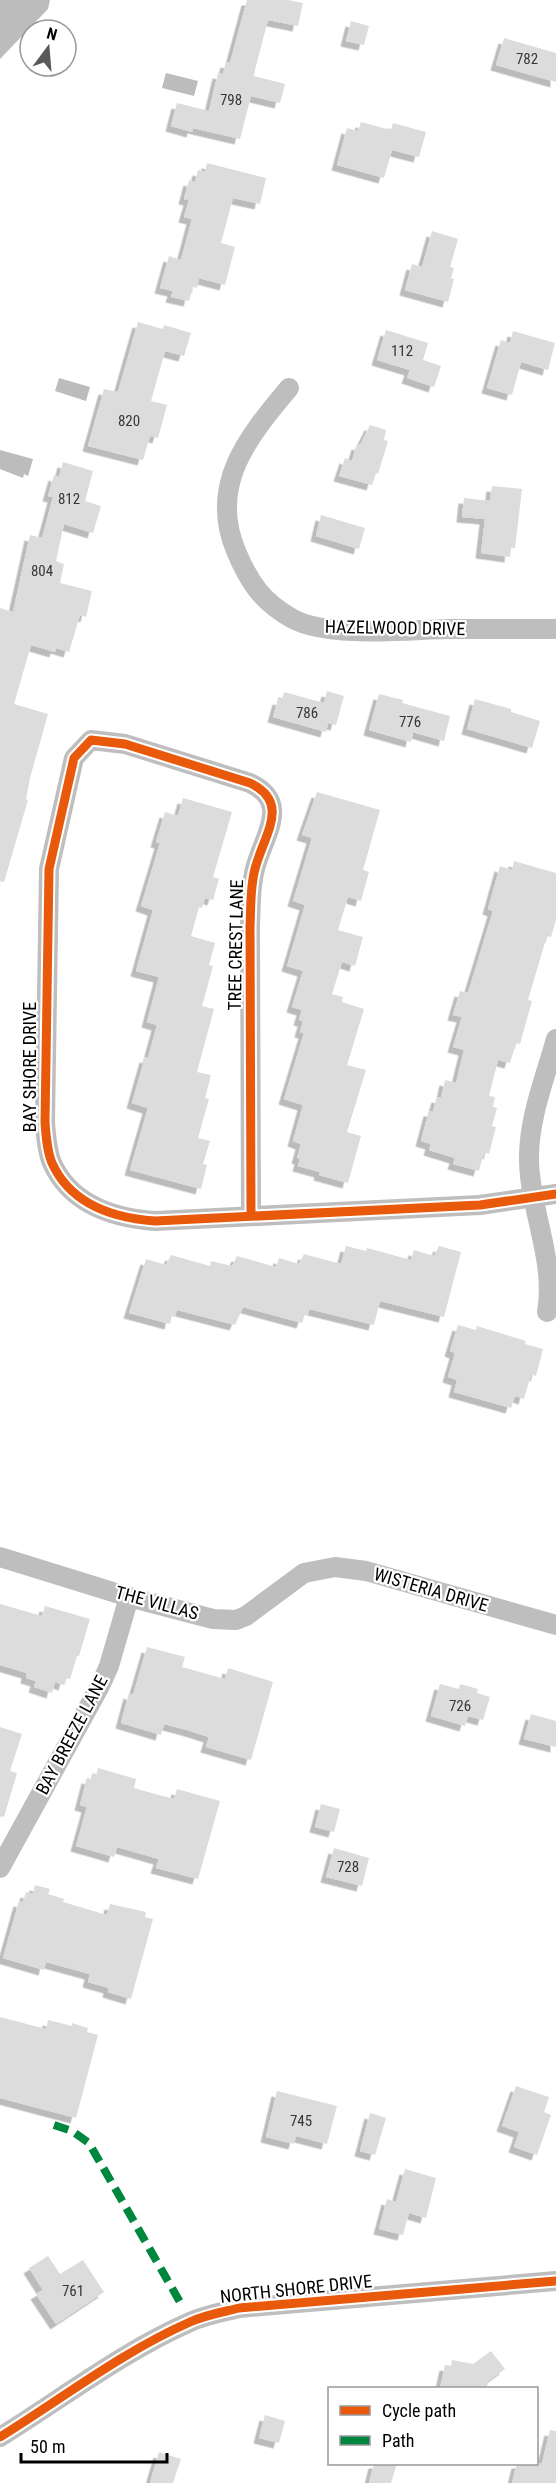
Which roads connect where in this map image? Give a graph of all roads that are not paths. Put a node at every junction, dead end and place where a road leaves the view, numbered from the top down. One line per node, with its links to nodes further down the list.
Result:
1 (289, 388): 2 (street, HAZELWOOD DRIVE)
2 (556, 629)
3 (91, 740): 7 (street, TREE CREST LANE); 7 (street, BAY SHORE DRIVE)
4 (556, 1039): 6 (street)
5 (556, 1194): 6 (street, BAY SHORE DRIVE)
6 (534, 1198): 7 (street, BAY SHORE DRIVE); 8 (street)
7 (250, 1216)
8 (547, 1312)
9 (0, 1557): 11 (street, THE VILLAS)
10 (304, 1573): 11 (street, THE VILLAS); 12 (street, WISTERIA DRIVE)
11 (129, 1597): 13 (street, BAY BREEZE LANE)
12 (556, 1625)
13 (0, 1868)
14 (556, 2281): 15 (street, NORTH SHORE DRIVE)
15 (0, 2437)

